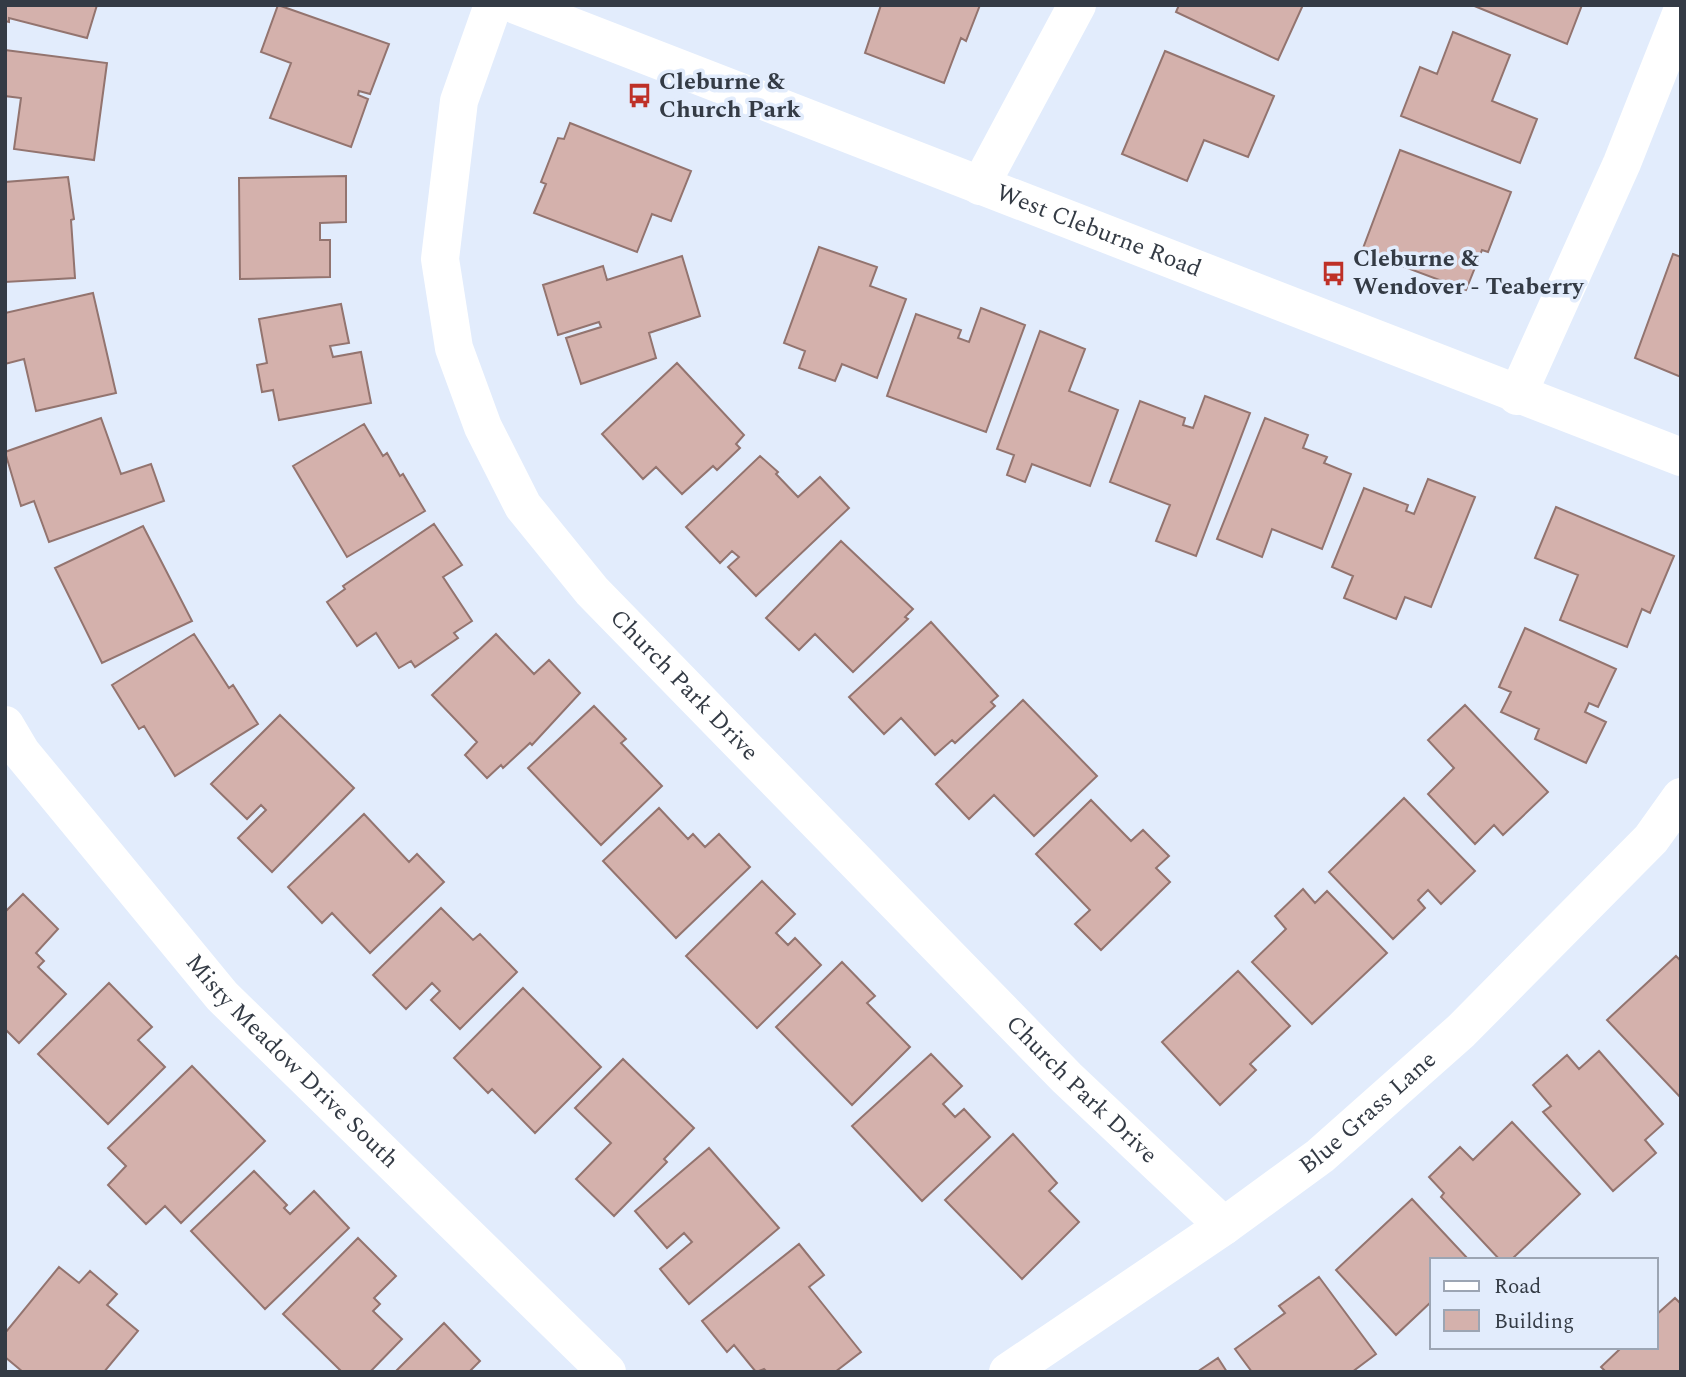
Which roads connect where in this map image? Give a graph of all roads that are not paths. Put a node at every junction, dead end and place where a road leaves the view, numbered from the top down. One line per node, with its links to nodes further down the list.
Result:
1 (493, 5): 10 (street, Church Park Drive)
2 (516, 5): 5 (street, West Cleburne Road)
3 (1077, 5): 5 (street)
4 (1681, 14): 6 (street)
5 (980, 186): 6 (street, West Cleburne Road)
6 (1517, 396): 7 (street, West Cleburne Road)
7 (1681, 457)
8 (5, 725): 11 (street, Misty Meadow Drive South)
9 (1681, 797): 10 (street, Blue Grass Lane)
10 (1224, 1226): 12 (street, Blue Grass Lane)
11 (607, 1372)
12 (1008, 1372)

